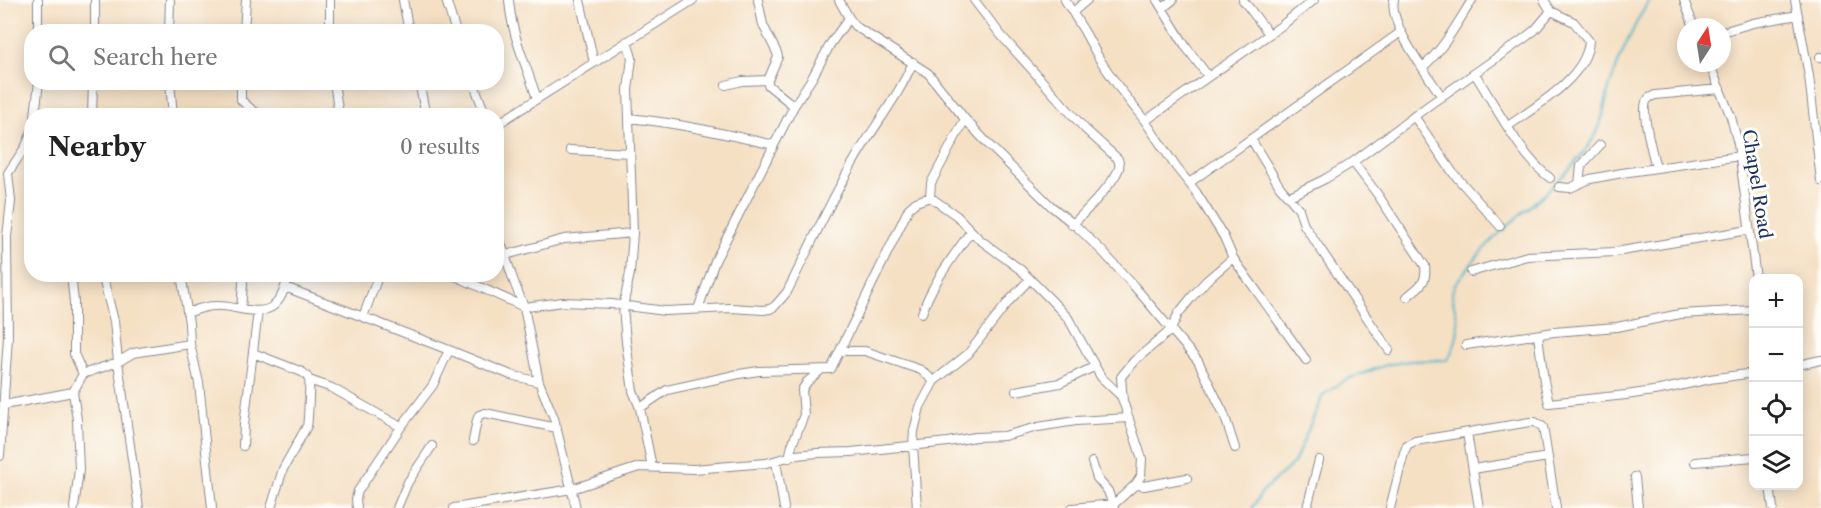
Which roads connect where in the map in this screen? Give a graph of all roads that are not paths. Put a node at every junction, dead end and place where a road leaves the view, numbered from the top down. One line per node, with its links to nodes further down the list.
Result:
1 (38, 0): 31 (street)
2 (95, 0): 32 (street)
3 (170, 0): 33 (street)
4 (246, 0): 34 (street)
5 (330, 0): 35 (street)
6 (403, 0): 36 (street)
7 (446, 0): 37 (street)
8 (509, 0): 59 (street)
9 (580, 0): 43 (street)
10 (693, 0): 41 (street)
11 (758, 0): 48 (street)
12 (838, 0): 29 (street)
13 (974, 0): 93 (street)
14 (1065, 0): 27 (street)
15 (1087, 0): 27 (street)
16 (1157, 0): 25 (street)
17 (1173, 0): 25 (street)
18 (1243, 0): 40 (street)
19 (1314, 0): 40 (street)
20 (1394, 0): 39 (street)
21 (1472, 0): 44 (street)
22 (1544, 0): 26 (street)
23 (1684, 0): 30 (street)
24 (1796, 0): 28 (street)
25 (1163, 8): 47 (street)
26 (1551, 11): 46 (street); 74 (street)
27 (1073, 12): 72 (street)
28 (1798, 15): 38 (street); 73 (street)
29 (849, 18): 42 (street); 60 (street)
30 (1691, 18)
31 (38, 24)
32 (95, 24)
33 (170, 24)
34 (244, 24)
35 (330, 24)
36 (408, 24)
37 (454, 24)
38 (1731, 29)
39 (1401, 32): 44 (street); 75 (street)
40 (1269, 34): 47 (street)
41 (627, 41): 43 (street); 69 (street)
42 (914, 62): 70 (street); 117 (street)
43 (594, 63): 59 (street)
44 (1423, 67): 58 (street)
45 (1712, 72): 50 (street, Chapel Road)
46 (1475, 74): 58 (street); 74 (street)
47 (1208, 76): 72 (street)
48 (768, 80): 49 (street); 60 (street)
49 (726, 85)
50 (1720, 89): 81 (street, Chapel Road); 84 (street)
51 (38, 90): 61 (street)
52 (93, 90): 62 (street)
53 (171, 90): 63 (street)
54 (241, 90): 64 (street)
55 (335, 90): 65 (street)
56 (421, 90): 66 (street)
57 (476, 90): 67 (street)
58 (1442, 97): 68 (street)
59 (537, 99): 71 (street)
60 (794, 106): 77 (street)
61 (36, 108)
62 (92, 108)
63 (172, 108)
64 (247, 108)
65 (338, 108)
66 (424, 108)
67 (483, 108)
68 (1414, 116): 83 (street); 94 (street)
69 (629, 118): 77 (street); 80 (street)
70 (965, 119): 92 (street); 93 (street)
71 (504, 120)
72 (1145, 122): 88 (street)
73 (1817, 124): 82 (street)
74 (1508, 126): 86 (street)
75 (1251, 139): 88 (street); 91 (street)
76 (1600, 145): 89 (street)
77 (774, 146): 117 (street)
78 (24, 148): 85 (street)
79 (570, 150): 80 (street)
80 (630, 153): 97 (street)
81 (1740, 156): 84 (street); 95 (street, Chapel Road)
82 (1819, 156): 87 (street)
83 (1353, 162): 91 (street); 113 (street)
84 (1656, 168): 89 (street)
85 (4, 172): 98 (street)
86 (1550, 178)
87 (1821, 181)
88 (1189, 183): 101 (street)
89 (1579, 184): 90 (street)
90 (1559, 188)
91 (1290, 196): 129 (street)
92 (930, 197): 96 (street); 130 (street)
93 (1072, 225): 124 (street)
94 (1500, 226)
95 (1749, 230): 102 (street); 103 (street, Chapel Road)
96 (971, 231): 104 (street); 121 (street)
97 (633, 233): 100 (street); 115 (street)
98 (3, 238): 123 (street)
99 (504, 250): 100 (street)
100 (506, 255): 114 (street)
101 (1233, 258): 124 (street); 132 (street)
102 (1471, 272)
103 (1755, 274)
104 (1030, 279): 136 (street); 141 (street)
105 (72, 282): 138 (street)
106 (104, 282): 134 (street)
107 (182, 282): 120 (street)
108 (243, 282): 116 (street)
109 (287, 282): 112 (street)
110 (376, 282): 122 (street)
111 (469, 282): 114 (street)
112 (285, 287): 119 (street); 122 (street)
113 (1407, 297)
114 (524, 307): 115 (street); 142 (street)
115 (623, 307): 117 (street); 147 (street)
116 (241, 309): 119 (street); 120 (street)
117 (698, 309)
118 (1749, 310): 125 (street)
119 (258, 311): 131 (street)
120 (187, 313): 126 (street)
121 (922, 313)
122 (363, 317): 128 (street)
123 (4, 321): 146 (street)
124 (1171, 330): 145 (street); 156 (street)
125 (1538, 335): 127 (street); 139 (street)
126 (190, 344): 134 (street); 175 (street)
127 (1466, 345)
128 (449, 350): 142 (street); 149 (street)
129 (1389, 350)
130 (840, 351): 137 (street); 141 (street)
131 (253, 353): 140 (street); 154 (street)
132 (1306, 360)
133 (1821, 360): 135 (street)
134 (118, 362): 138 (street); 174 (street)
135 (1803, 364)
136 (1094, 367): 143 (street); 145 (street)
137 (821, 370): 147 (street); 159 (street)
138 (83, 374): 144 (street)
139 (1749, 374)
140 (308, 378): 149 (street); 176 (street)
141 (934, 381): 153 (street)
142 (539, 382): 150 (street)
143 (1016, 391)
144 (73, 392): 146 (street); 173 (street)
145 (1124, 401): 148 (street)
146 (4, 405): 157 (street)
147 (640, 408): 165 (street)
148 (1129, 418): 153 (street); 169 (street)
149 (401, 427): 177 (street)
150 (557, 428): 152 (street); 170 (street)
151 (1467, 433): 160 (street); 166 (street); 185 (street)
152 (473, 441)
153 (913, 445): 159 (street); 182 (street)
154 (243, 446)
155 (432, 446): 178 (street)
156 (1235, 448)
157 (0, 456)
158 (1749, 457): 164 (street)
159 (789, 458): 161 (street)
160 (1548, 458): 166 (street); 187 (street)
161 (776, 460): 165 (street); 181 (street)
162 (1319, 460): 184 (street)
163 (1092, 462): 172 (street)
164 (1695, 462)
165 (652, 467): 170 (street)
166 (1473, 469): 186 (street)
167 (1635, 477): 188 (street)
168 (1187, 478): 169 (street)
169 (1136, 484): 172 (street)
170 (572, 489): 179 (street); 180 (street)
171 (1771, 490): 189 (street)
172 (1114, 506): 183 (street)
173 (74, 508)
174 (139, 508)
175 (212, 508)
176 (271, 508)
177 (357, 508)
178 (397, 508)
179 (454, 508)
180 (576, 508)
181 (784, 508)
182 (917, 508)
183 (1072, 508)
184 (1307, 508)
185 (1390, 508)
186 (1479, 508)
187 (1556, 508)
188 (1638, 508)
189 (1773, 508)

